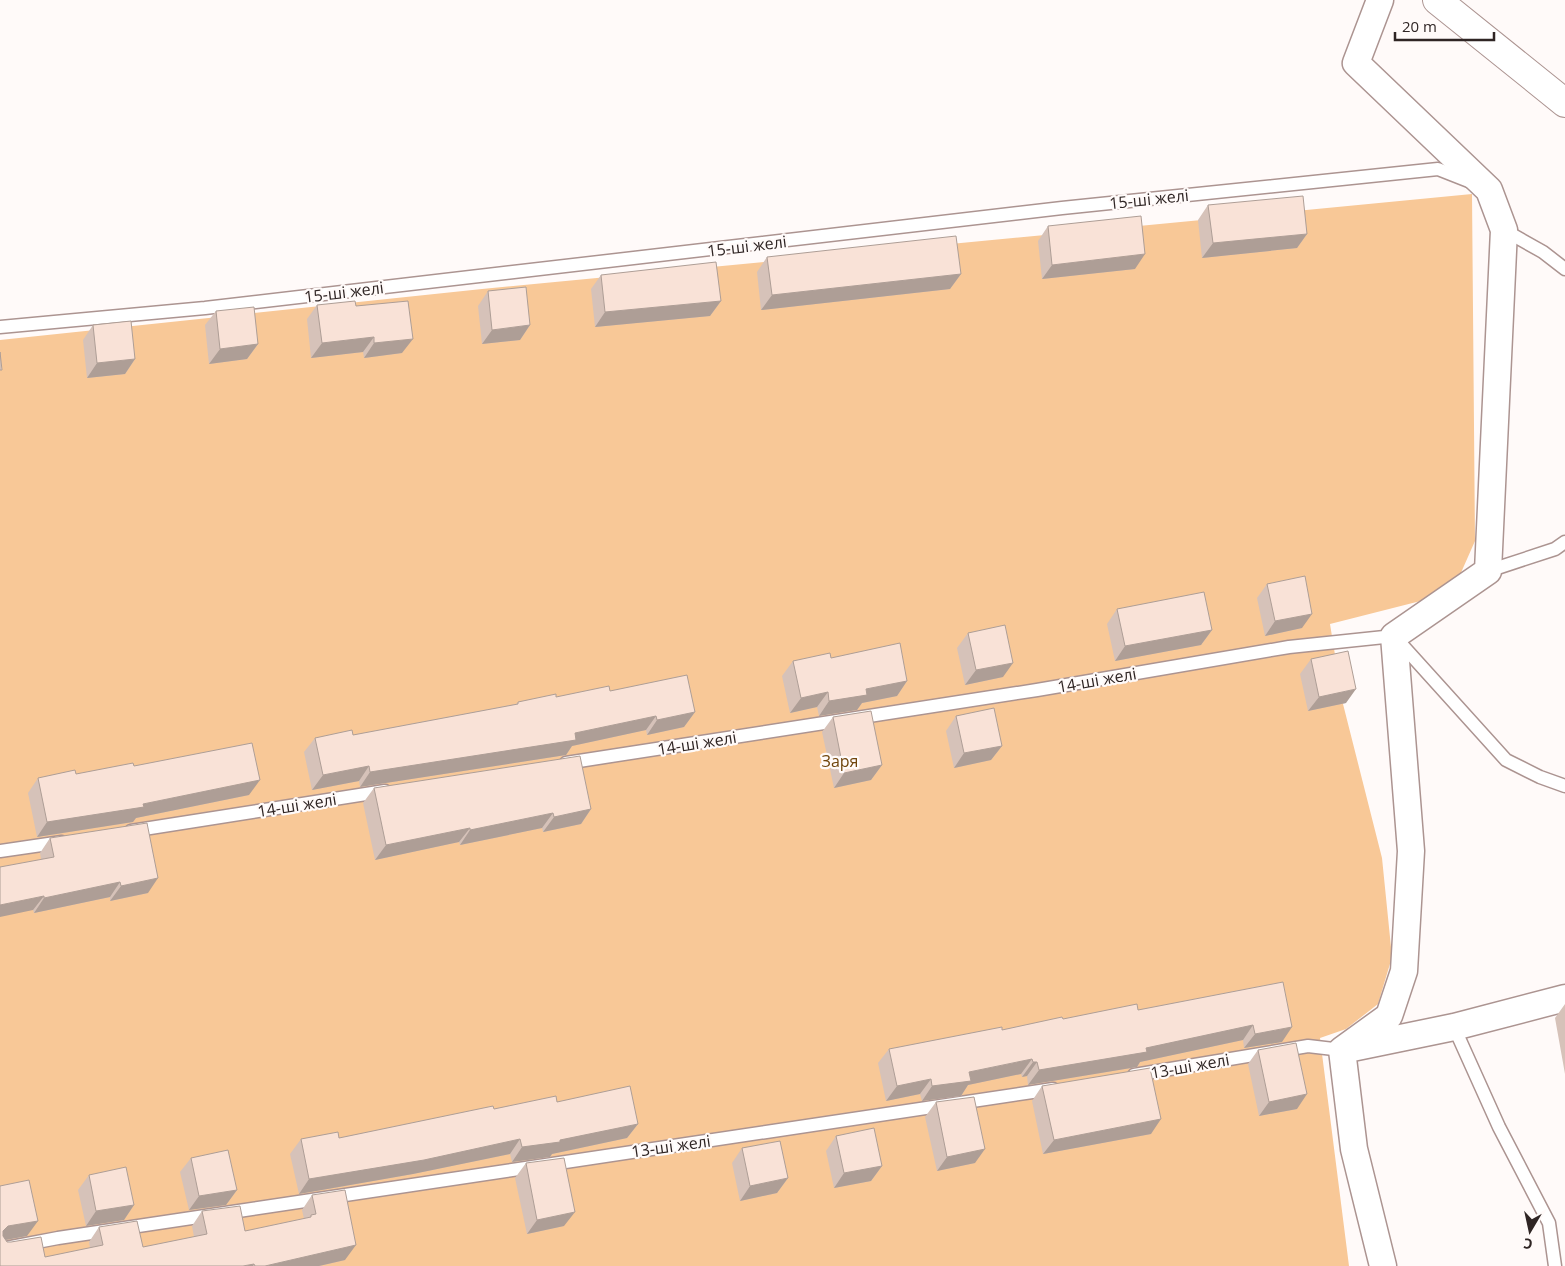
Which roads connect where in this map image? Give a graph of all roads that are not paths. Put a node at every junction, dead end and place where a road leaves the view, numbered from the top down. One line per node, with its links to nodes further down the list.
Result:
1 (1380, 0): 4 (street)
2 (1439, 1): 3 (street)
3 (1565, 104)
4 (1489, 190): 5 (street); 7 (lane, 15-ші желі)
5 (1504, 230): 6 (lane); 9 (street)
6 (1565, 269)
7 (0, 327)
8 (1565, 542): 9 (lane)
9 (1488, 571): 10 (street)
10 (1394, 636): 11 (lane, 14-ші желі); 12 (lane); 19 (street)
11 (551, 766)
12 (1565, 786)
13 (394, 790): 14 (lane, 14-ші желі)
14 (118, 833)
15 (79, 839): 16 (lane)
16 (0, 851)
17 (1565, 998): 18 (street)
18 (1454, 1026): 19 (street); 24 (lane)
19 (1342, 1050): 20 (lane, 13-ші желі); 23 (street)
20 (1123, 1077)
21 (1065, 1087): 22 (lane, 13-ші желі)
22 (0, 1249)
23 (1383, 1266)
24 (1555, 1266)

